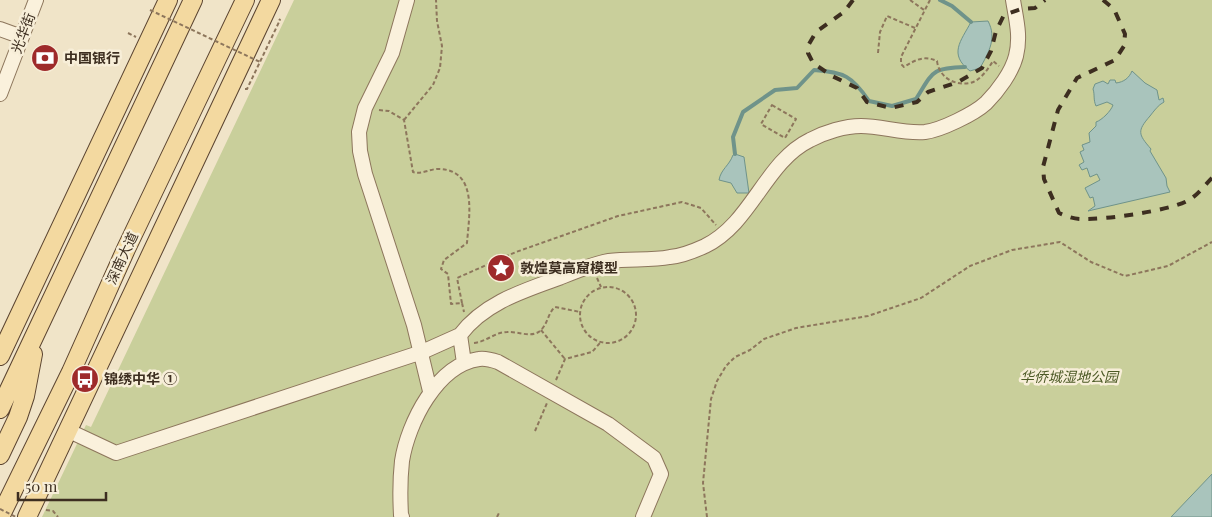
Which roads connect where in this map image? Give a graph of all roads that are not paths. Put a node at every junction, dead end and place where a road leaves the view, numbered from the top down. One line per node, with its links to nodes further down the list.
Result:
1 (36, 0): 9 (street, 光华街)
2 (168, 0): 14 (main road)
3 (193, 0): 11 (main road)
4 (245, 0): 22 (main road, 深南大道)
5 (271, 0): 18 (main road)
6 (407, 0): 13 (street)
7 (1013, 0): 12 (street)
8 (0, 29): 9 (street)
9 (22, 37): 10 (street, 光华街)
10 (0, 94)
11 (39, 327): 17 (main road); 19 (main road)
12 (462, 335): 13 (street); 15 (street)
13 (422, 352): 16 (street); 18 (street)
14 (0, 356)
15 (464, 363): 16 (street); 23 (street)
16 (430, 391): 21 (street)
17 (0, 410)
18 (68, 430): 20 (main road)
19 (0, 455)
20 (35, 515)
21 (399, 516)
22 (0, 517)
23 (642, 517)

